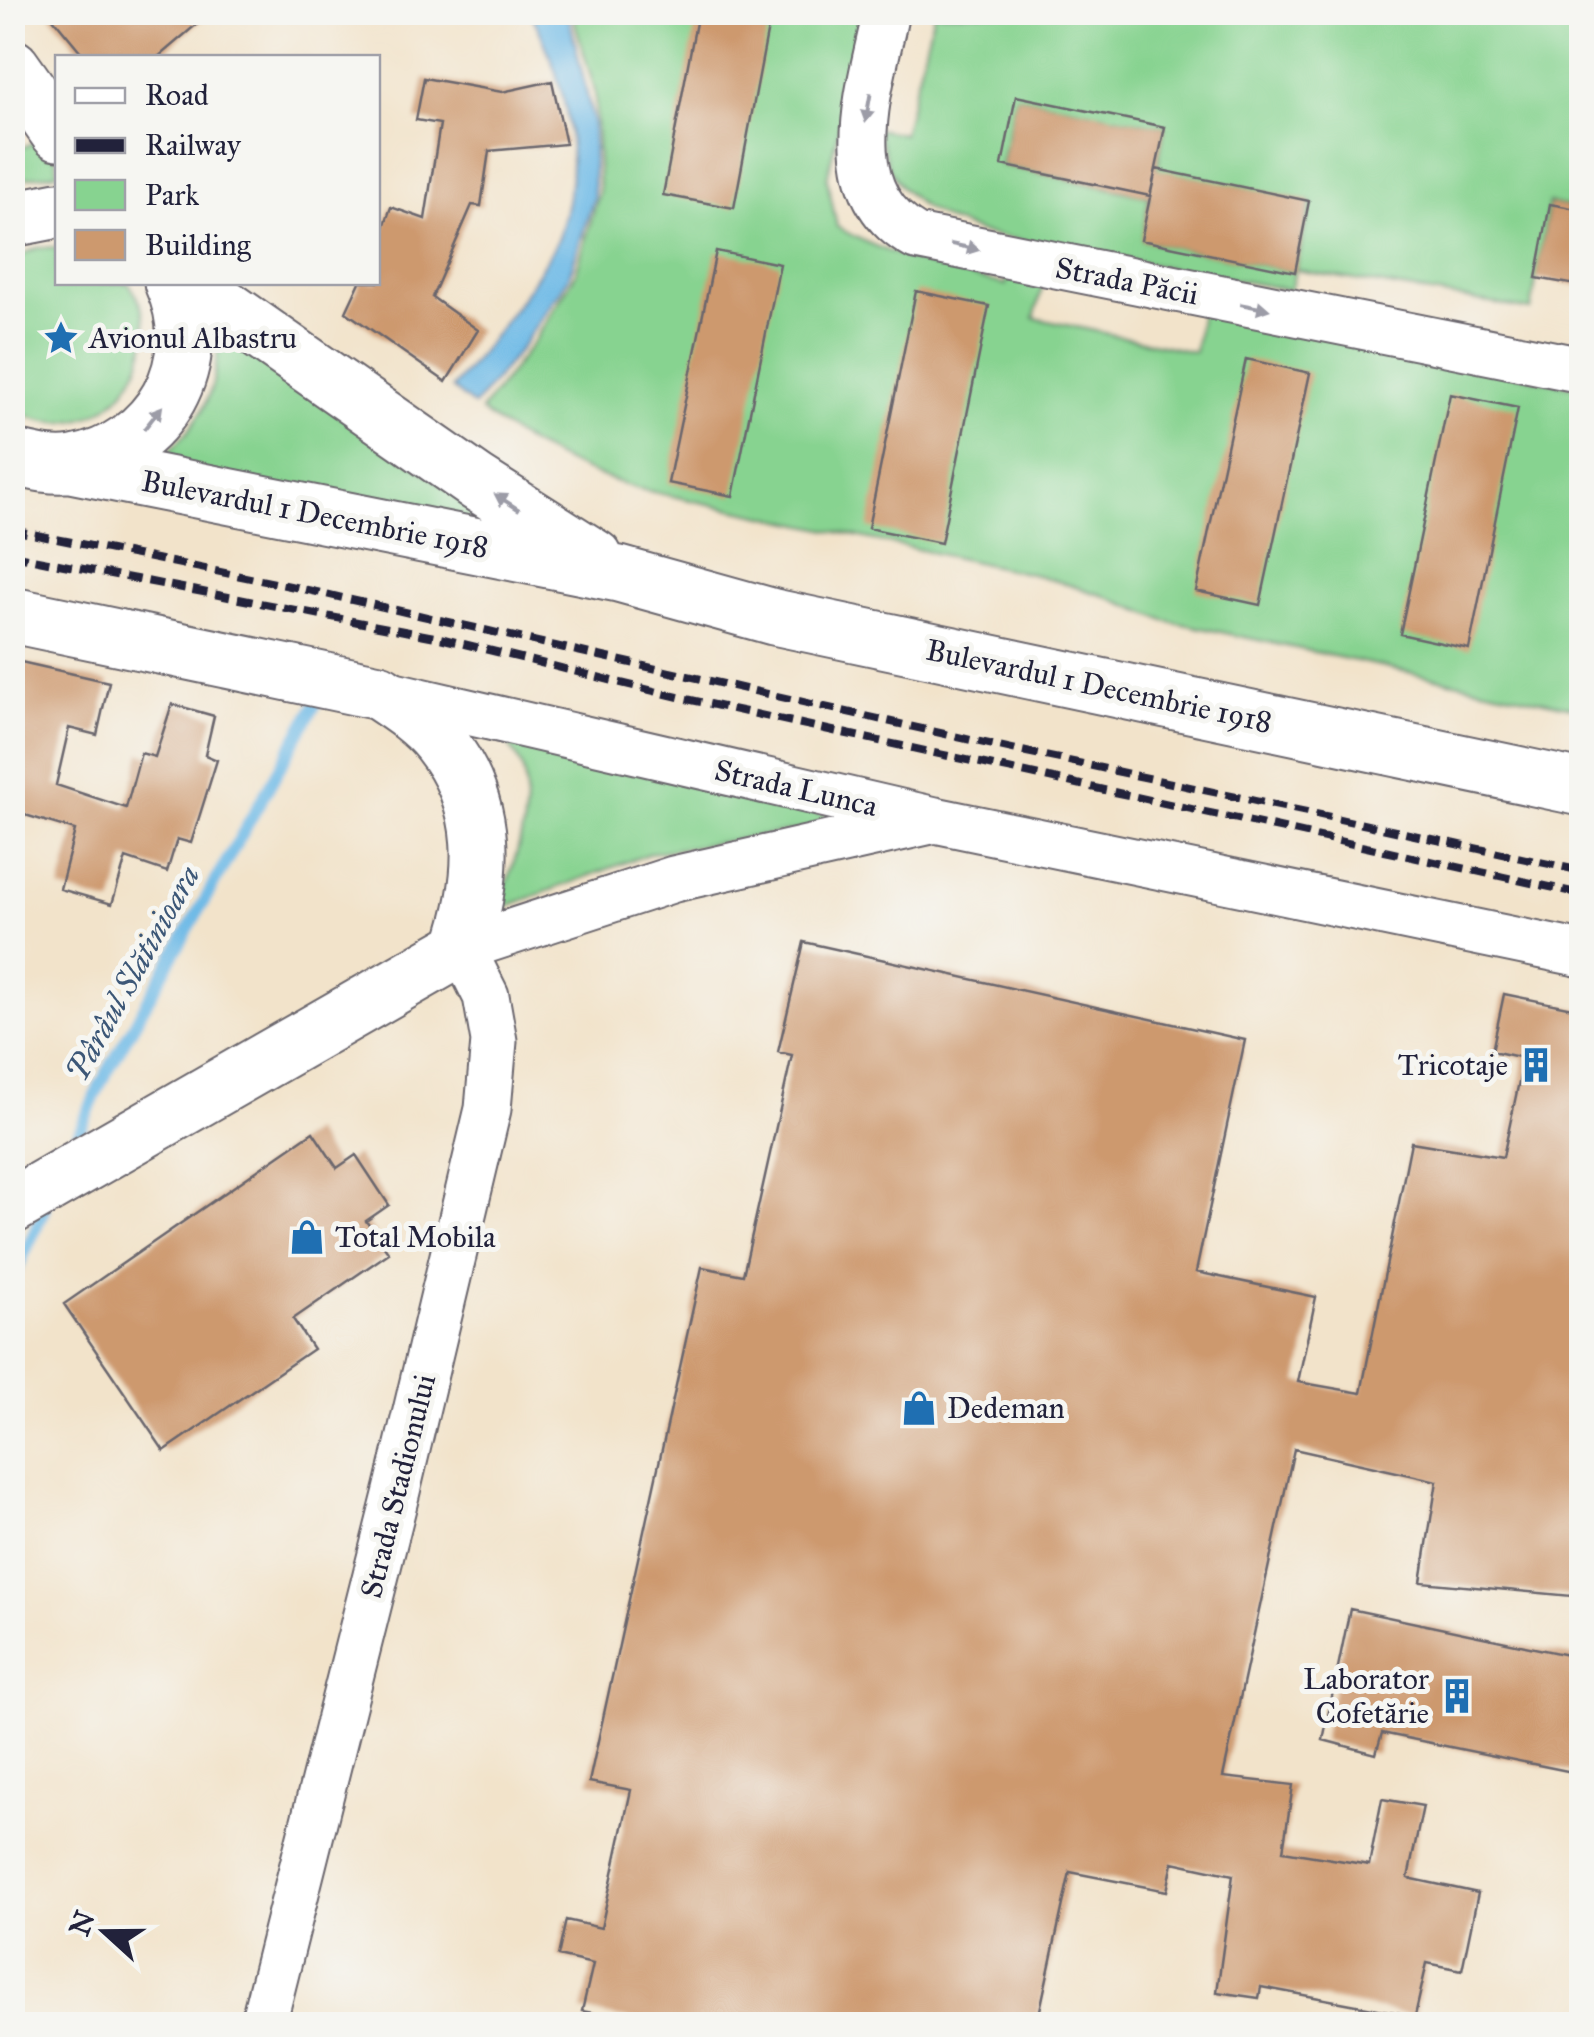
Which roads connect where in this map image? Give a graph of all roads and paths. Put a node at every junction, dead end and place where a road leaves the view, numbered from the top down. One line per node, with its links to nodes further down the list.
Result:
1 (886, 12): 8 (street, Strada Păcii, one-way to 8)
2 (12, 67): 3 (main road)
3 (55, 128)
4 (55, 211): 5 (main road)
5 (12, 218)
6 (173, 285): 10 (main road, one-way to 6)
7 (193, 285): 11 (main road, Bulevardul 1 Decembrie 1918, one-way to 7)
8 (1582, 370)
9 (12, 457): 10 (main road, Bulevardul 1 Decembrie 1918)
10 (71, 464): 11 (main road, Bulevardul 1 Decembrie 1918)
11 (619, 574): 14 (main road, Bulevardul 1 Decembrie 1918)
12 (12, 615): 13 (main road, Strada Lunca)
13 (379, 692): 15 (street, Strada Lunca); 16 (main road)
14 (1582, 788)
15 (936, 820): 16 (street); 17 (street, Strada Lunca)
16 (462, 948): 18 (main road); 19 (street, Strada Stadionului)
17 (1582, 954)
18 (12, 1206)
19 (263, 2024)

